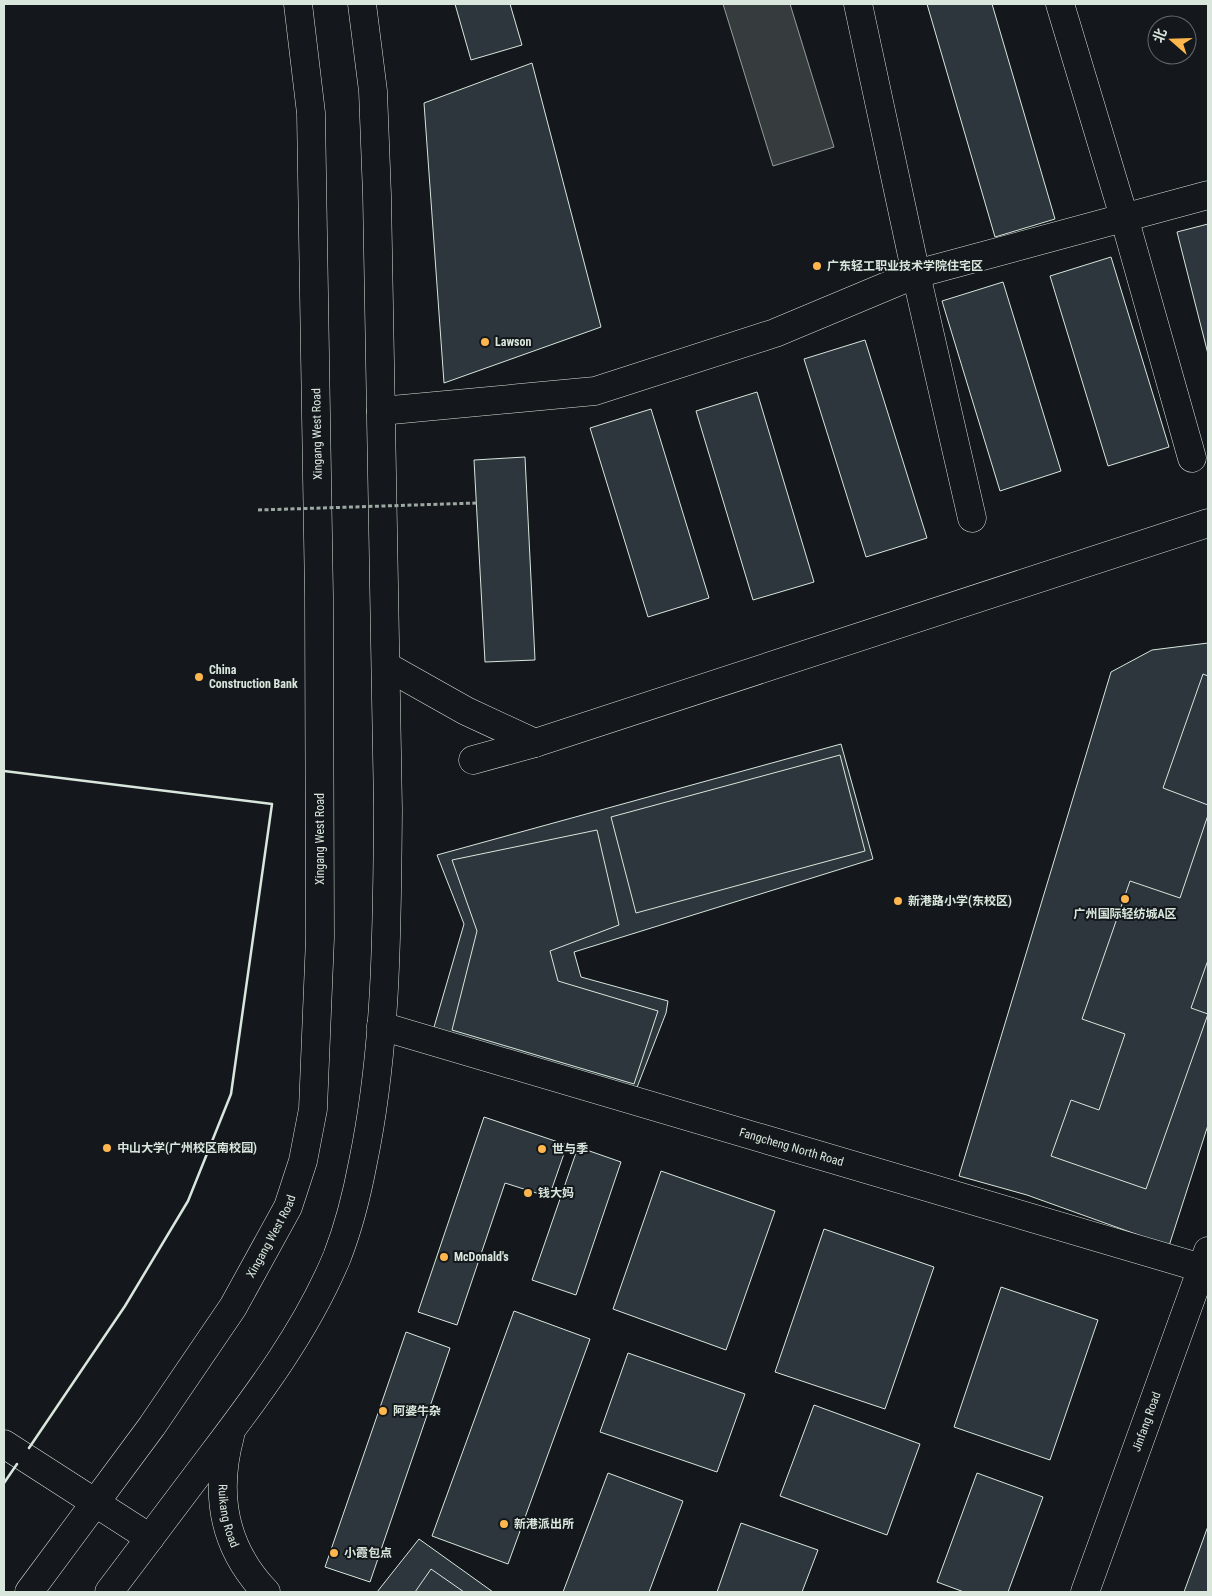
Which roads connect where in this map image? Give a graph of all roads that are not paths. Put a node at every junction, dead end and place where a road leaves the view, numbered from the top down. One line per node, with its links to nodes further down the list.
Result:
1 (298, 4): 19 (main road, Xingang West Road)
2 (362, 4): 8 (main road)
3 (858, 4): 7 (main road)
4 (1060, 4): 6 (main road)
5 (1208, 195): 6 (main road)
6 (1124, 218): 7 (main road); 9 (main road)
7 (916, 274): 8 (main road); 10 (main road)
8 (381, 411): 12 (main road)
9 (1192, 458)
10 (972, 518)
11 (1208, 523): 13 (main road)
12 (386, 666): 13 (main road); 15 (main road)
13 (535, 743): 14 (main road)
14 (473, 760)
15 (381, 1026): 16 (main road, Fangcheng North Road); 17 (main road)
16 (1206, 1263): 24 (main road, Jinfang Road)
17 (231, 1430): 20 (main road); 23 (main road, Ruikang Road)
18 (13, 1450): 19 (main road)
19 (95, 1503): 20 (main road); 21 (main road, Xingang West Road)
20 (150, 1538): 22 (main road)
21 (29, 1592)
22 (109, 1592)
23 (266, 1592)
24 (1086, 1592)

